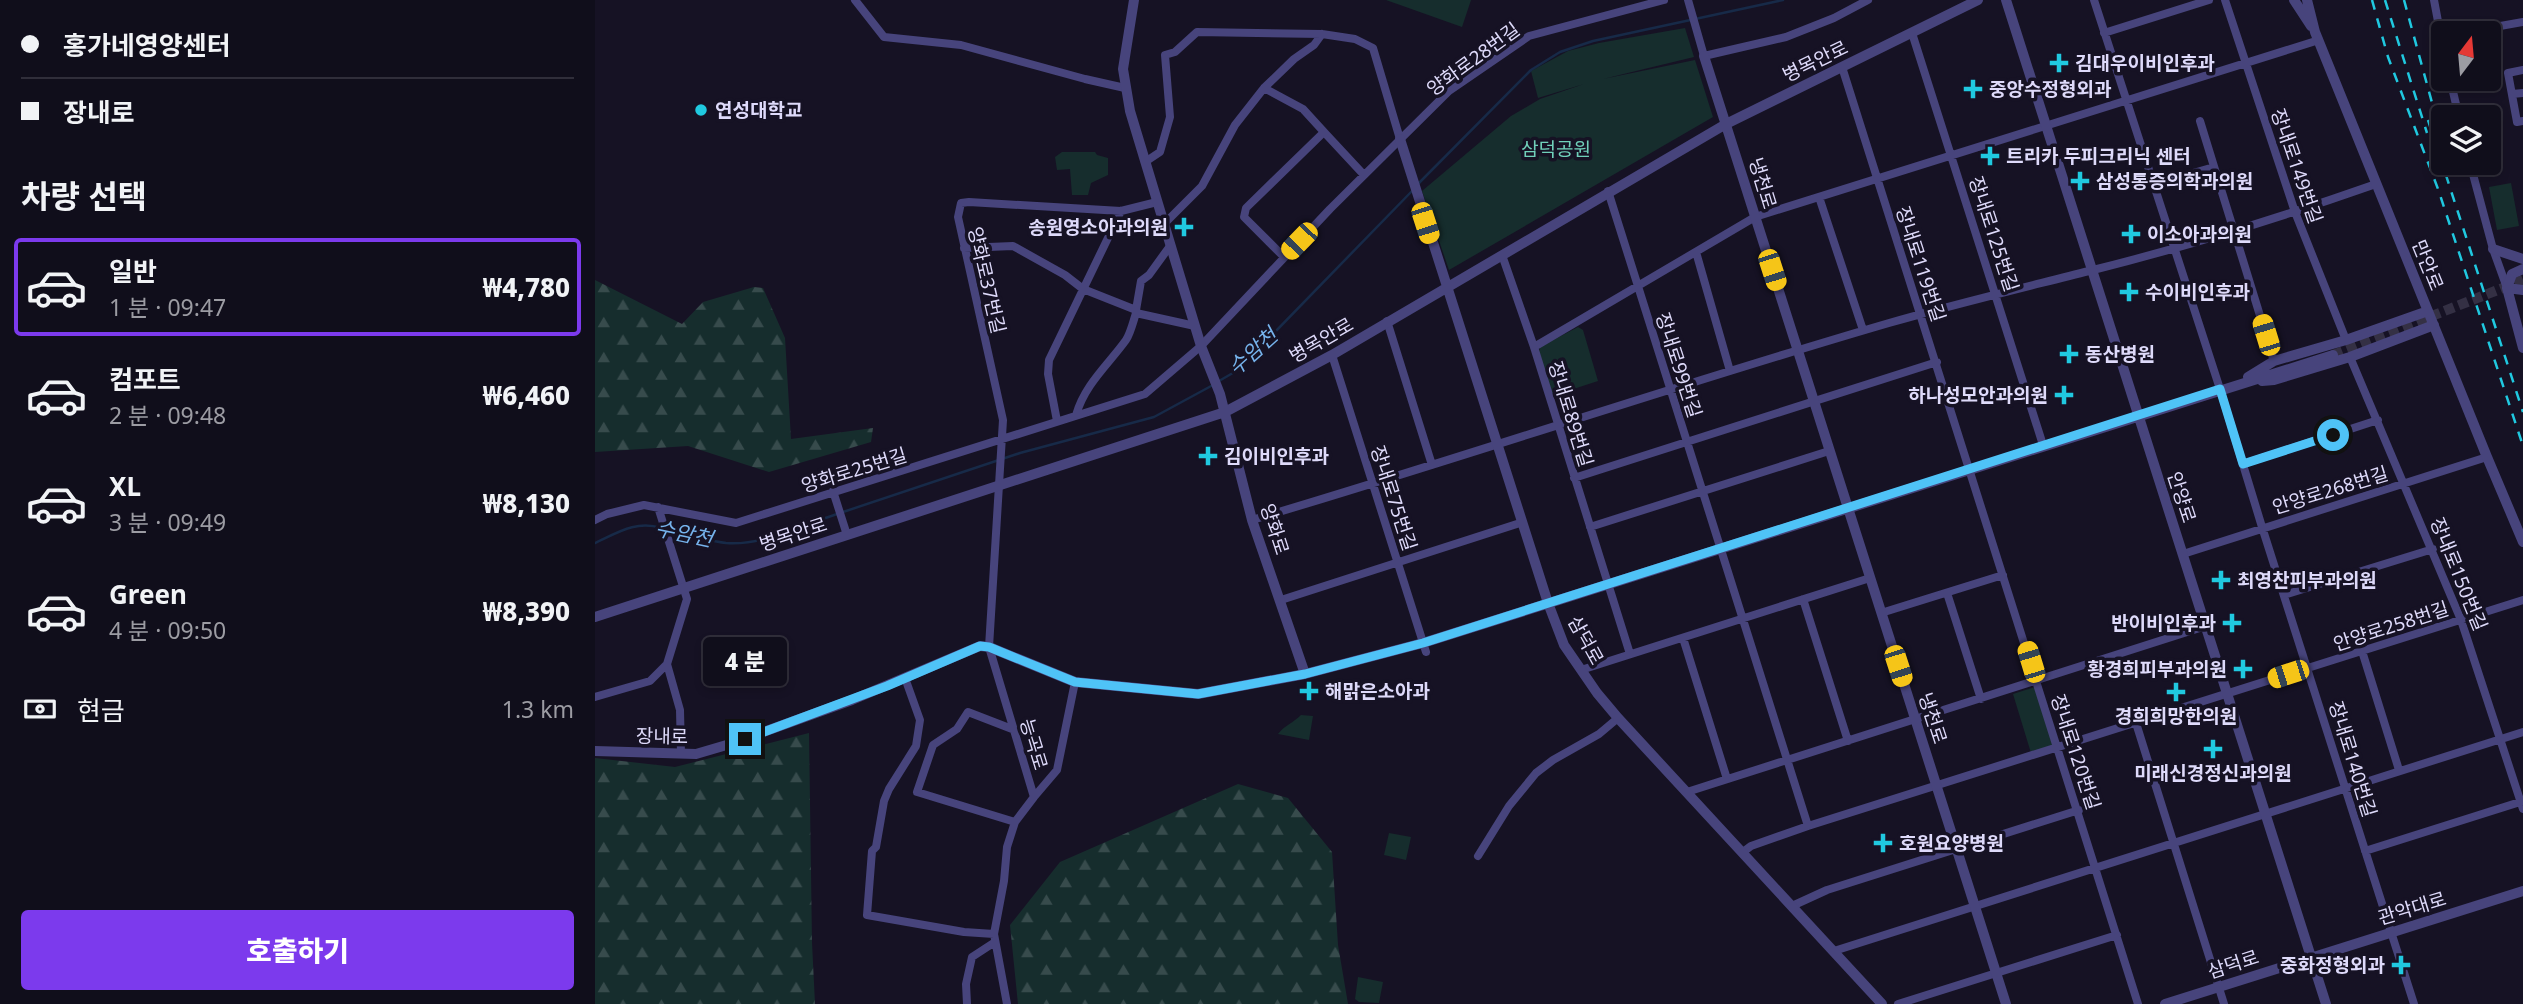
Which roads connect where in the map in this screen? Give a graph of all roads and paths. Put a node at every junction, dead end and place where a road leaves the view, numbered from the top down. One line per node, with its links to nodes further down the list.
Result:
1 (855, 0): 25 (street)
2 (1134, 0): 25 (street)
3 (1664, 0): 35 (street, 양화로28번길)
4 (1868, 0): 21 (street)
5 (1977, 0): 17 (street, 병목안로)
6 (2006, 0): 33 (street, 안양로)
7 (2094, 0): 18 (street, 장내로140번길)
8 (2209, 0): 18 (street)
9 (2225, 0): 22 (street, 장내로149번길)
10 (2294, 0): 20 (street)
11 (2307, 0): 20 (street, 만안로)
12 (2434, 0): 14 (street)
13 (1689, 3): 21 (street)
14 (2439, 21)
15 (2523, 22): 16 (street)
16 (2501, 26)
17 (1912, 33): 23 (street, 병목안로); 36 (street, 장내로125번길)
18 (2104, 33): 29 (street, 장내로140번길)
19 (1322, 34): 26 (street); 35 (street); 37 (street)
20 (2317, 36): 22 (street); 43 (street, 만안로)
21 (1704, 56): 32 (street, 냉천로)
22 (2245, 61): 29 (street); 48 (street, 장내로149번길)
23 (1842, 67): 32 (street, 병목안로); 41 (street, 장내로119번길)
24 (2523, 70): 28 (street)
25 (1125, 88): 37 (street)
26 (1263, 88): 34 (street); 50 (street)
27 (2523, 93): 28 (street)
28 (2512, 94): 31 (street)
29 (2127, 101): 33 (street); 42 (street, 장내로140번길)
30 (2200, 121): 38 (street)
31 (2523, 121)
32 (1726, 124): 44 (street, 병목안로); 49 (street, 냉천로)
33 (2044, 126): 36 (street); 61 (street, 안양로)
34 (1324, 132): 39 (street); 58 (street)
35 (1400, 139): 39 (street, 양화로28번길); 62 (street, 삼덕로)
36 (1952, 155): 41 (street); 67 (street, 장내로125번길)
37 (1145, 162): 46 (street)
38 (2214, 167): 42 (street); 51 (street)
39 (1364, 174): 58 (street, 양화로28번길)
40 (2473, 175): 55 (street)
41 (1877, 178): 45 (street); 70 (street, 장내로119번길)
42 (2155, 184): 53 (street, 장내로140번길)
43 (2376, 184): 48 (street); 68 (street, 만안로)
44 (1608, 191): 57 (street, 병목안로); 63 (street, 장내로99번길)
45 (1819, 197): 49 (street); 74 (street)
46 (1157, 202): 47 (street, 양화로37번길); 50 (street)
47 (1121, 211): 54 (street, 양화로37번길); 65 (street)
48 (2295, 212): 51 (street); 75 (street, 장내로149번길)
49 (1755, 217): 56 (street); 79 (street, 냉천로)
50 (1164, 224): 52 (street)
51 (2234, 230): 53 (street); 83 (street)
52 (1170, 246): 69 (street); 73 (street)
53 (2174, 247): 61 (street); 87 (street, 장내로140번길)
54 (964, 248): 65 (street); 96 (street, 양화로37번길)
55 (2493, 249): 59 (street); 64 (street)
56 (1696, 252): 63 (street); 85 (street)
57 (1502, 254): 62 (street, 병목안로); 77 (street, 장내로89번길)
58 (1284, 257): 76 (street, 양화로28번길)
59 (2523, 259)
60 (2523, 270): 64 (street)
61 (2091, 271): 67 (street); 92 (street, 안양로)
62 (1445, 287): 71 (street, 병목안로); 98 (street, 삼덕로)
63 (1637, 288): 77 (street); 88 (street, 장내로99번길)
64 (2507, 288): 66 (street); 78 (street)
65 (1083, 289): 69 (street); 94 (street)
66 (2523, 290)
67 (1996, 293): 70 (street); 99 (street, 장내로125번길)
68 (2428, 311): 72 (street, 만안로); 75 (street)
69 (1136, 312): 73 (street); 91 (street)
70 (1919, 314): 74 (street); 84 (street, 장내로119번길)
71 (1387, 321): 80 (street, 병목안로); 103 (street)
72 (2434, 325): 82 (street); 101 (street, 만안로)
73 (1195, 326): 76 (street)
74 (1863, 330): 79 (street)
75 (2346, 340): 83 (street)
76 (1201, 346): 90 (street, 양화로); 91 (street, 양화로25번길)
77 (1534, 347): 95 (street, 장내로89번길)
78 (2523, 348)
79 (1797, 350): 85 (street); 89 (street, 냉천로)
80 (1332, 355): 90 (street, 병목안로); 107 (street, 장내로75번길)
81 (2333, 355): 86 (street)
82 (2350, 357): 86 (street); 93 (street, 장내로150번길)
83 (2274, 361): 86 (street)
84 (1937, 362): 89 (street); 104 (street, 장내로119번길)
85 (1730, 371): 88 (street)
86 (2237, 384): 87 (street)
87 (2220, 389): 92 (street); 102 (street, 장내로140번길)
88 (1669, 390): 95 (street); 97 (street, 장내로99번길)
89 (1814, 402): 97 (street); 100 (street, 냉천로)
90 (1225, 412): 109 (street, 병목안로); 115 (street, 양화로)
91 (1076, 415): 94 (street, 양화로25번길)
92 (2138, 417): 99 (street); 123 (street, 안양로)
93 (2378, 420): 102 (street); 108 (street, 장내로150번길)
94 (1057, 421): 96 (street, 양화로25번길)
95 (1558, 425): 98 (street); 106 (street, 장내로89번길)
96 (1003, 441): 105 (street, 양화로37번길); 111 (street, 양화로25번길)
97 (1687, 443): 106 (street); 110 (street, 장내로99번길)
98 (1496, 444): 103 (street); 116 (street, 삼덕로)
99 (2043, 445): 104 (street)
100 (1829, 451): 110 (street); 113 (street, 냉천로)
101 (2487, 457): 108 (street, 안양로268번길); 120 (street, 만안로)
102 (2243, 464): 118 (street, 장내로140번길)
103 (1432, 465): 107 (street)
104 (1971, 470): 113 (street); 125 (street, 장내로120번길)
105 (1000, 472): 109 (street, 능곡로)
106 (1574, 478): 117 (street, 장내로89번길)
107 (1373, 484): 115 (street); 124 (street, 장내로75번길)
108 (2405, 484): 118 (street, 안양로268번길); 122 (street, 장내로150번길)
109 (998, 486): 119 (street, 병목안로); 141 (street, 능곡로)
110 (1702, 492): 117 (street); 121 (street, 장내로99번길)
111 (835, 495): 112 (street, 양화로25번길); 119 (street)
112 (658, 507): 114 (street, 양화로25번길); 128 (street)
113 (1849, 508): 121 (street); 126 (street, 냉천로)
114 (595, 520)
115 (1252, 520): 132 (street, 양화로)
116 (1520, 523): 124 (street); 134 (street, 삼덕로)
117 (1590, 527): 127 (street, 장내로89번길)
118 (2262, 527): 123 (street, 안양로268번길); 130 (street, 장내로140번길)
119 (847, 535): 128 (street, 병목안로)
120 (2523, 542)
121 (1720, 549): 127 (street); 137 (street, 장내로99번길)
122 (2433, 549): 130 (street); 138 (street, 장내로150번길)
123 (2183, 554): 139 (street, 안양로)
124 (1398, 562): 132 (street); 142 (street, 장내로75번길)
125 (2003, 575): 129 (street); 150 (street, 장내로120번길)
126 (1870, 578): 131 (street); 135 (street, 냉천로)
127 (1609, 583): 134 (street); 144 (street)
128 (684, 588): 136 (street, 병목안로); 145 (street)
129 (1947, 593): 135 (street); 154 (street)
130 (2284, 595): 146 (street, 장내로140번길)
131 (1803, 599): 137 (street); 161 (street)
132 (1281, 600): 148 (street, 양화로)
133 (2523, 600): 138 (street, 안양로258번길)
134 (1548, 603): 142 (street); 147 (street, 삼덕로)
135 (1881, 613): 156 (street, 냉천로)
136 (595, 617)
137 (1742, 619): 140 (street); 167 (street, 장내로99번길)
138 (2461, 620): 143 (street, 안양로258번길); 160 (street, 장내로150번길)
139 (2206, 626): 150 (street); 152 (street, 안양로)
140 (1683, 638): 144 (street); 169 (street)
141 (989, 647): 149 (street, 장내로); 151 (street); 158 (street, 능곡로)
142 (1424, 647): 148 (street)
143 (2362, 652): 146 (street, 안양로258번길); 168 (street)
144 (1630, 654): 147 (street)
145 (667, 664): 153 (street); 166 (street)
146 (2309, 668): 152 (street, 안양로258번길); 171 (street, 장내로140번길)
147 (1581, 670): 155 (street, 삼덕로)
148 (1305, 674): 151 (street)
149 (905, 678): 163 (street); 166 (street, 장내로)
150 (2037, 681): 154 (street); 164 (street, 장내로120번길)
151 (1075, 682): 173 (street)
152 (2228, 694): 157 (street, 안양로258번길); 176 (street, 안양로)
153 (595, 696)
154 (1981, 699): 156 (street)
155 (1618, 718): 172 (street, 삼덕로); 183 (street)
156 (1915, 719): 161 (street); 170 (street, 냉천로)
157 (2136, 723): 164 (street, 안양로258번길); 179 (street)
158 (1012, 729): 162 (street); 173 (street, 능곡로)
159 (2523, 732): 160 (street)
160 (2500, 739): 168 (street); 174 (street, 장내로150번길)
161 (1848, 741): 167 (street)
162 (933, 745): 163 (street); 177 (street)
163 (916, 746): 190 (street)
164 (2058, 747): 170 (street, 안양로258번길); 175 (street, 장내로120번길)
165 (595, 751): 166 (street, 장내로)
166 (681, 754)
167 (1787, 760): 169 (street); 178 (street, 장내로99번길)
168 (2399, 770): 171 (street)
169 (1727, 779): 172 (street)
170 (1936, 786): 178 (street, 안양로258번길); 180 (street, 냉천로)
171 (2345, 788): 176 (street); 181 (street, 장내로140번길)
172 (1687, 792): 182 (street, 삼덕로)
173 (1034, 797): 177 (street, 능곡로)
174 (2522, 804): 181 (street)
175 (2079, 810): 180 (street); 184 (street, 장내로120번길)
176 (2265, 815): 179 (street); 192 (street, 안양로)
177 (1015, 822): 190 (street, 능곡로)
178 (1808, 826): 182 (street, 안양로258번길)
179 (2173, 844): 184 (street); 194 (street)
180 (1956, 849): 186 (street); 187 (street, 냉천로)
181 (2365, 851): 188 (street, 장내로140번길)
182 (1744, 852): 186 (street, 삼덕로)
183 (1478, 856)
184 (2097, 868): 187 (street); 189 (street, 장내로120번길)
185 (2523, 891): 188 (street, 관악대로)
186 (1792, 906): 191 (street, 삼덕로)
187 (1975, 907): 191 (street); 193 (street, 냉천로)
188 (2392, 933): 192 (street, 관악대로); 204 (street, 장내로140번길)
189 (2117, 935): 193 (street); 200 (street, 장내로120번길)
190 (994, 938): 195 (street); 196 (street, 능곡로)
191 (1834, 951): 197 (street, 삼덕로)
192 (2311, 957): 194 (street, 삼덕로); 203 (street, 안양로)
193 (1996, 974): 198 (street); 199 (street, 냉천로)
194 (2219, 986): 201 (street, 삼덕로); 202 (street)
195 (967, 1004)
196 (1007, 1004)
197 (1882, 1004)
198 (1898, 1004)
199 (2006, 1004)
200 (2139, 1004)
201 (2165, 1004)
202 (2224, 1004)
203 (2326, 1004)
204 (2414, 1004)

